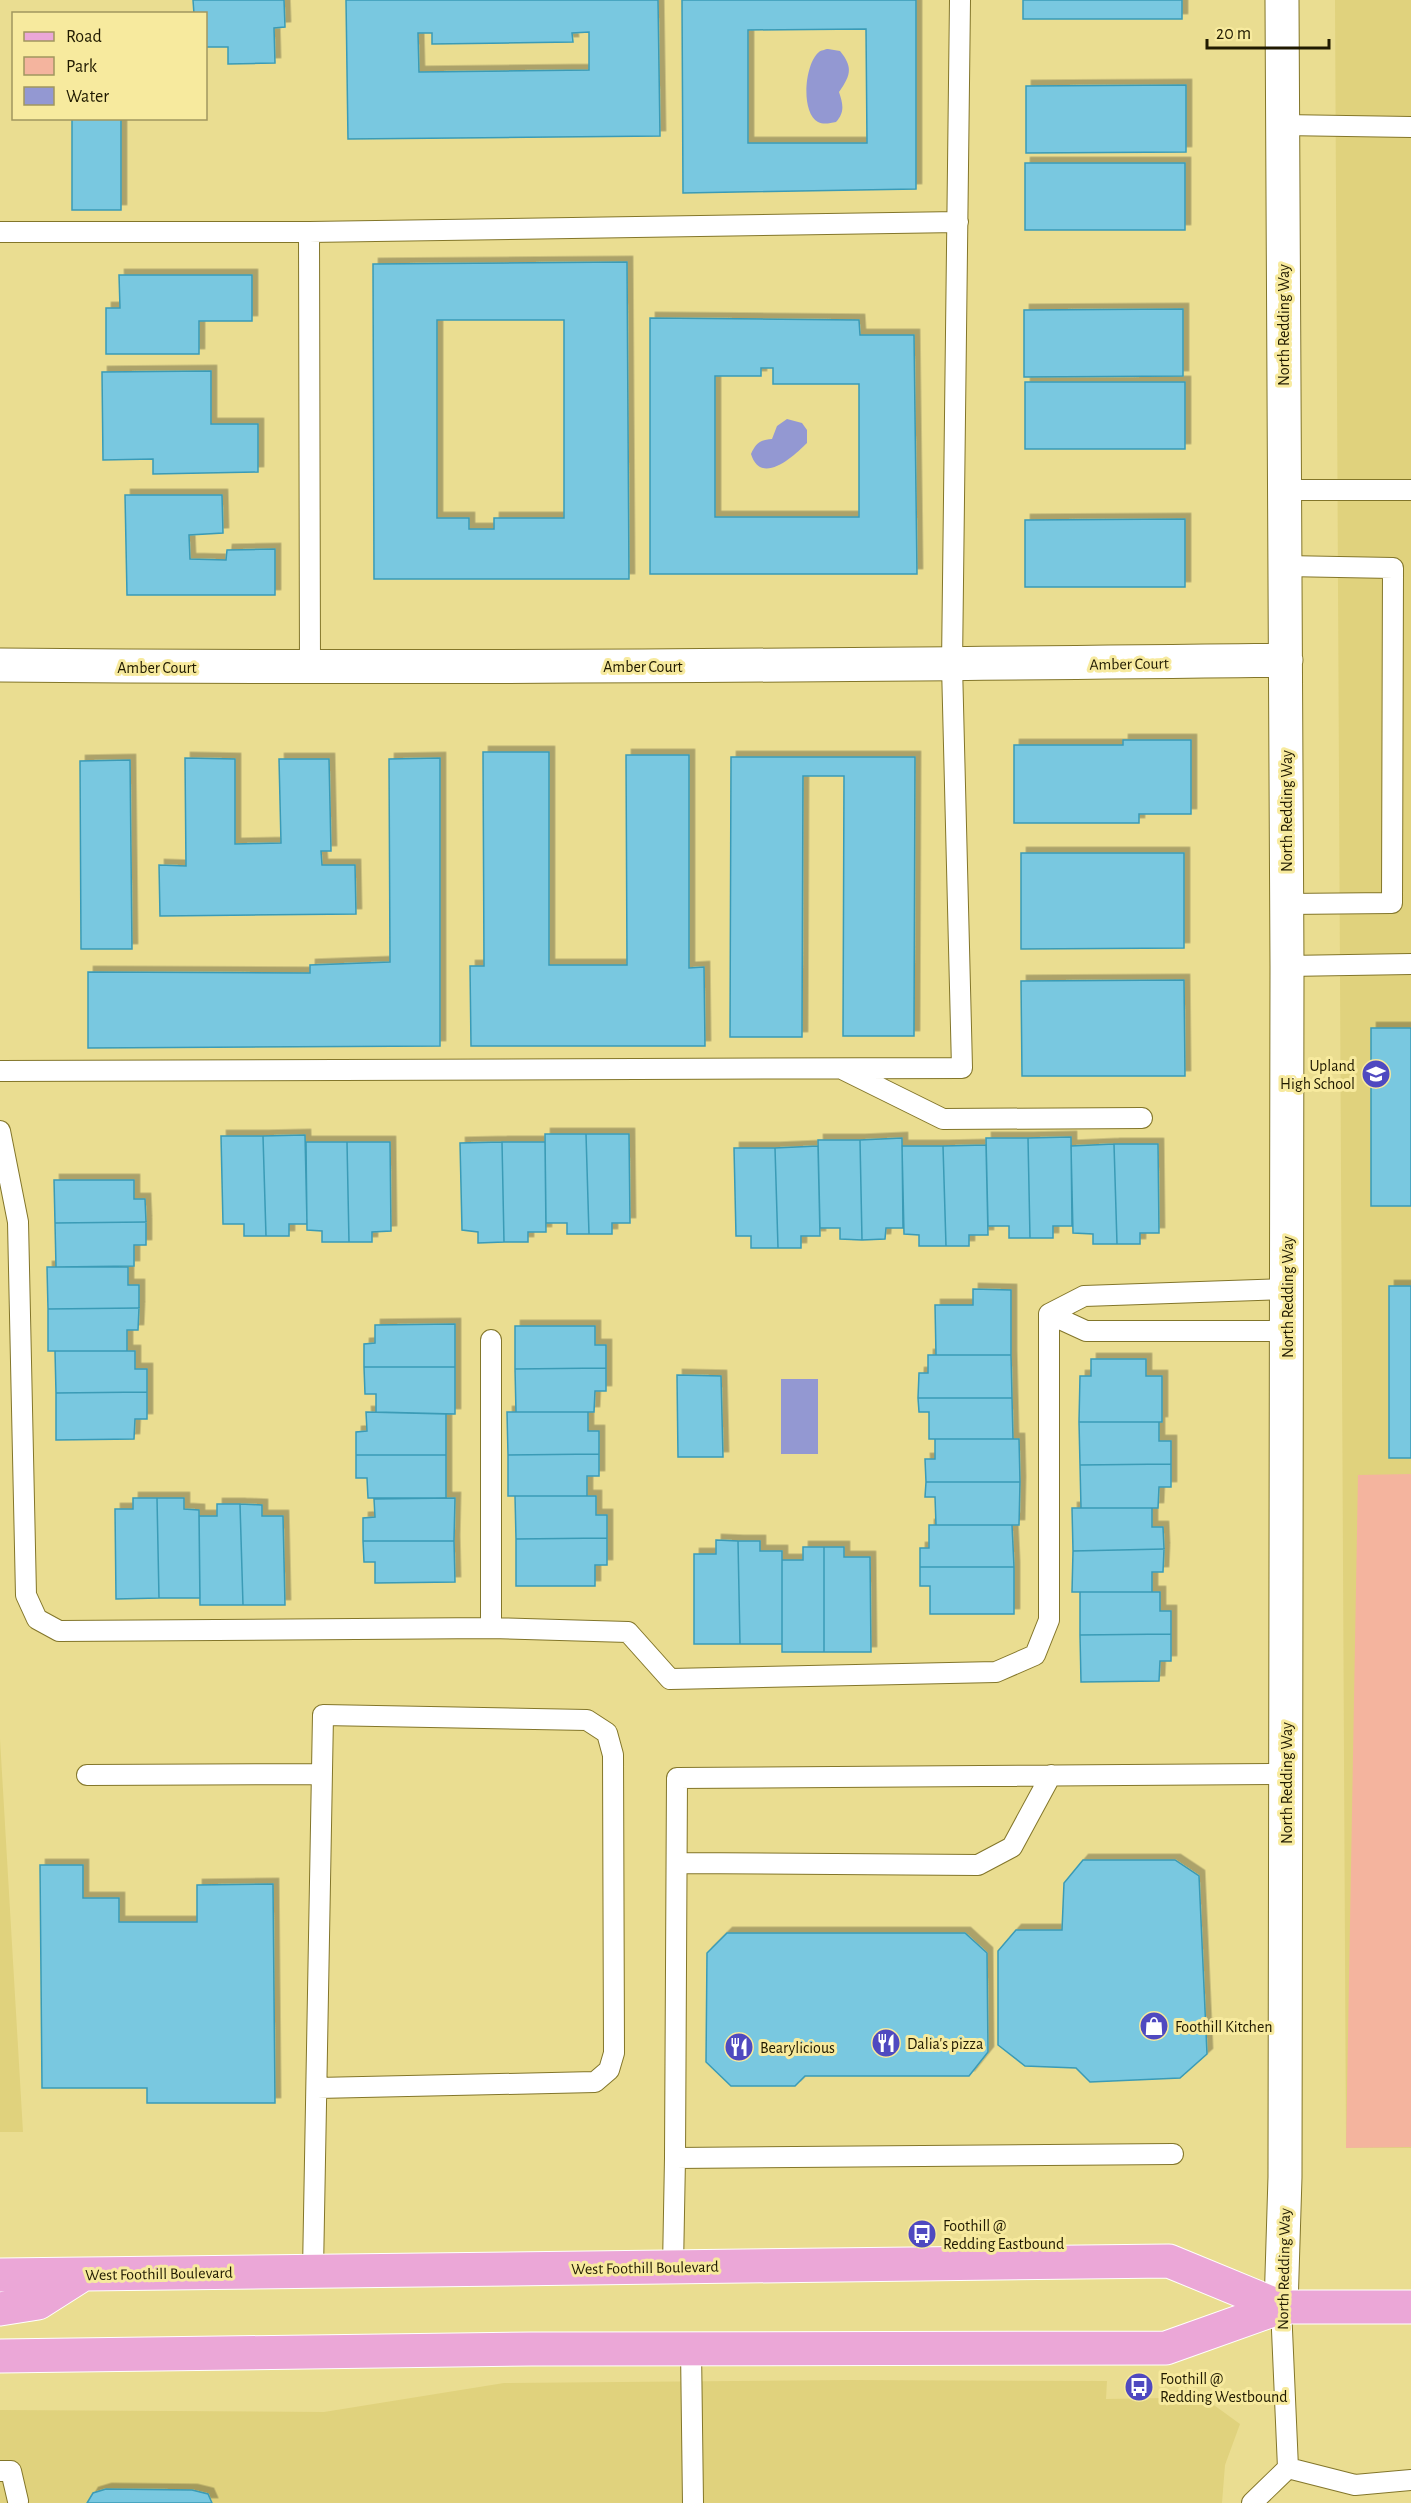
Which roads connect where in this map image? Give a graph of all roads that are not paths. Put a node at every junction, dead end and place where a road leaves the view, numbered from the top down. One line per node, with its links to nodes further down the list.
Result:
1 (960, 0): 5 (lane)
2 (1282, 0): 3 (street, North Redding Way)
3 (1282, 125): 4 (lane); 8 (street, North Redding Way)
4 (1411, 127)
5 (958, 222): 7 (lane); 13 (lane)
6 (0, 232): 7 (lane)
7 (309, 232): 14 (lane)
8 (1284, 490): 9 (lane); 10 (street, North Redding Way)
9 (1411, 490)
10 (1285, 566): 11 (street, North Redding Way); 15 (lane)
11 (1286, 660): 13 (street, Amber Court); 15 (street, North Redding Way)
12 (0, 665): 14 (street, Amber Court)
13 (952, 665): 14 (street, Amber Court); 18 (lane)
14 (310, 668)
15 (1286, 904): 17 (street, North Redding Way)
16 (1411, 964): 17 (lane)
17 (1287, 966): 22 (street, North Redding Way)
18 (840, 1068): 19 (lane); 20 (lane)
19 (0, 1071)
20 (1142, 1118)
21 (0, 1131): 26 (lane)
22 (1287, 1289): 23 (lane); 24 (street, North Redding Way)
23 (1049, 1314): 24 (lane); 26 (lane)
24 (1286, 1331): 28 (street, North Redding Way)
25 (491, 1340): 26 (lane)
26 (491, 1628)
27 (322, 1774): 29 (lane); 32 (lane); 32 (lane)
28 (1286, 1774): 30 (lane); 39 (street, North Redding Way)
29 (87, 1775)
30 (1051, 1775): 31 (lane); 31 (lane)
31 (676, 1863): 34 (lane)
32 (317, 2088): 36 (lane)
33 (1173, 2154): 34 (lane)
34 (675, 2158): 35 (lane)
35 (673, 2267): 36 (main road, West Foothill Boulevard); 39 (main road, West Foothill Boulevard)
36 (313, 2271): 38 (main road, West Foothill Boulevard)
37 (0, 2275): 38 (main road, West Foothill Boulevard)
38 (82, 2275): 41 (main road)
39 (1281, 2307): 40 (main road, West Foothill Boulevard); 42 (main road, West Foothill Boulevard); 44 (lane, North Redding Way)
40 (1411, 2307)
41 (0, 2309)
42 (691, 2349): 43 (main road, West Foothill Boulevard); 48 (lane)
43 (0, 2356)
44 (1288, 2468): 46 (lane); 49 (lane)
45 (0, 2471): 47 (lane)
46 (1411, 2480)
47 (18, 2501)
48 (693, 2503)
49 (1252, 2503)

